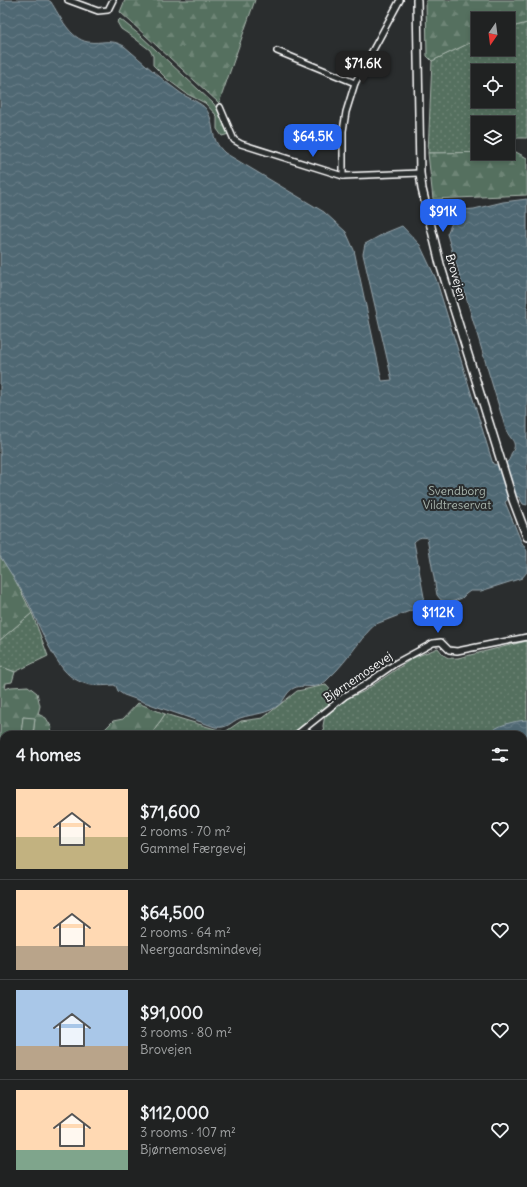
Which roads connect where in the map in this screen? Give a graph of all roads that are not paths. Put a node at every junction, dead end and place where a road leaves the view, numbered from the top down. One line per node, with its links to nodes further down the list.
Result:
1 (68, 0): 2 (street)
2 (113, 0)
3 (392, 0): 5 (street)
4 (417, 0): 9 (street, Brovejen)
5 (399, 2): 7 (street)
6 (277, 51): 7 (street)
7 (355, 83): 10 (street)
8 (220, 107): 10 (street)
9 (420, 173): 10 (street); 11 (street, Brovejen)
10 (343, 176)
11 (527, 537)
12 (527, 637): 13 (street, Bjørnemosevej)
13 (301, 731)

